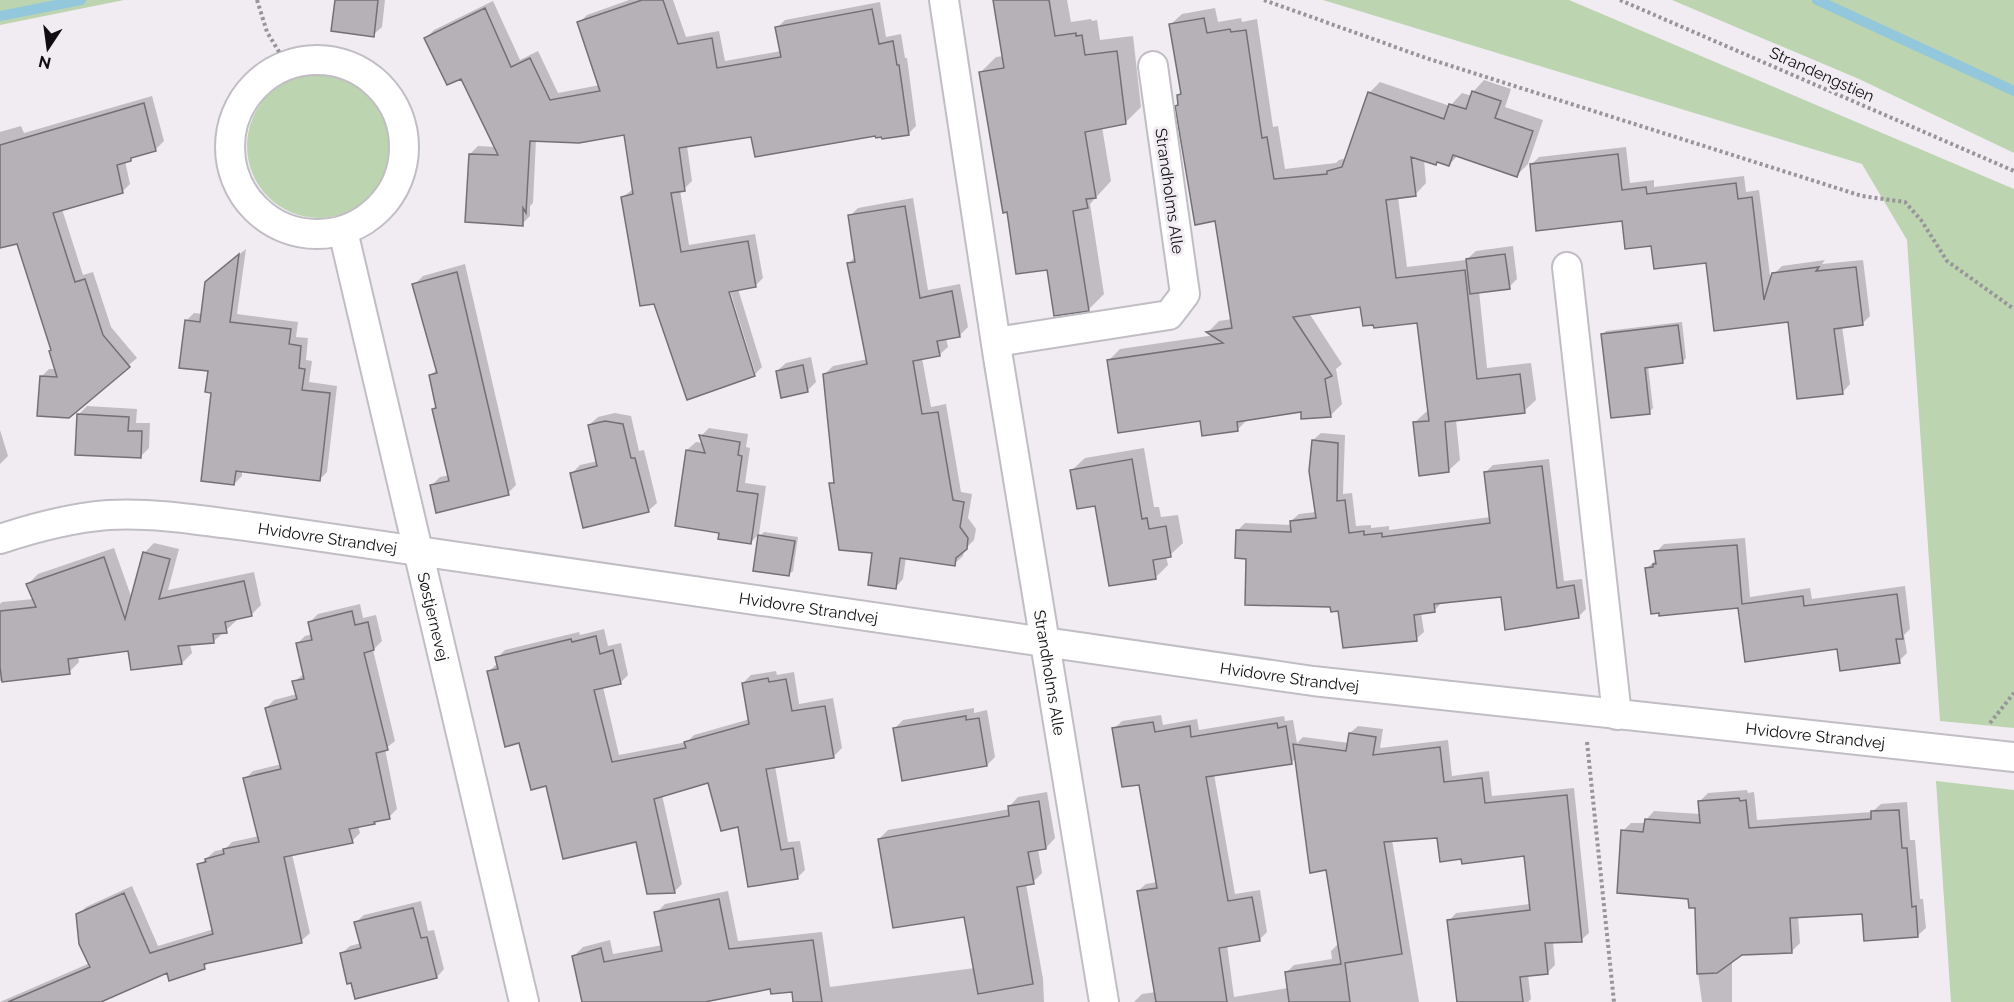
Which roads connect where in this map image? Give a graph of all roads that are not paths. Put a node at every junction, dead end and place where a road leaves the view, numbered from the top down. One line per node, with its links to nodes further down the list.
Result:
1 (944, 0): 5 (street, Strandholms Alle)
2 (1153, 66): 5 (street, Strandholms Alle)
3 (343, 231): 3 (street); 7 (street, Søstjernevej)
4 (1567, 267): 9 (street)
5 (996, 342): 8 (street, Strandholms Alle)
6 (0, 539): 7 (street, Hvidovre Strandvej)
7 (419, 552): 8 (street, Hvidovre Strandvej); 11 (street, Søstjernevej)
8 (1045, 642): 9 (street, Hvidovre Strandvej); 12 (street, Strandholms Alle)
9 (1617, 715): 10 (street, Hvidovre Strandvej)
10 (2014, 757)
11 (524, 1002)
12 (1104, 1002)

